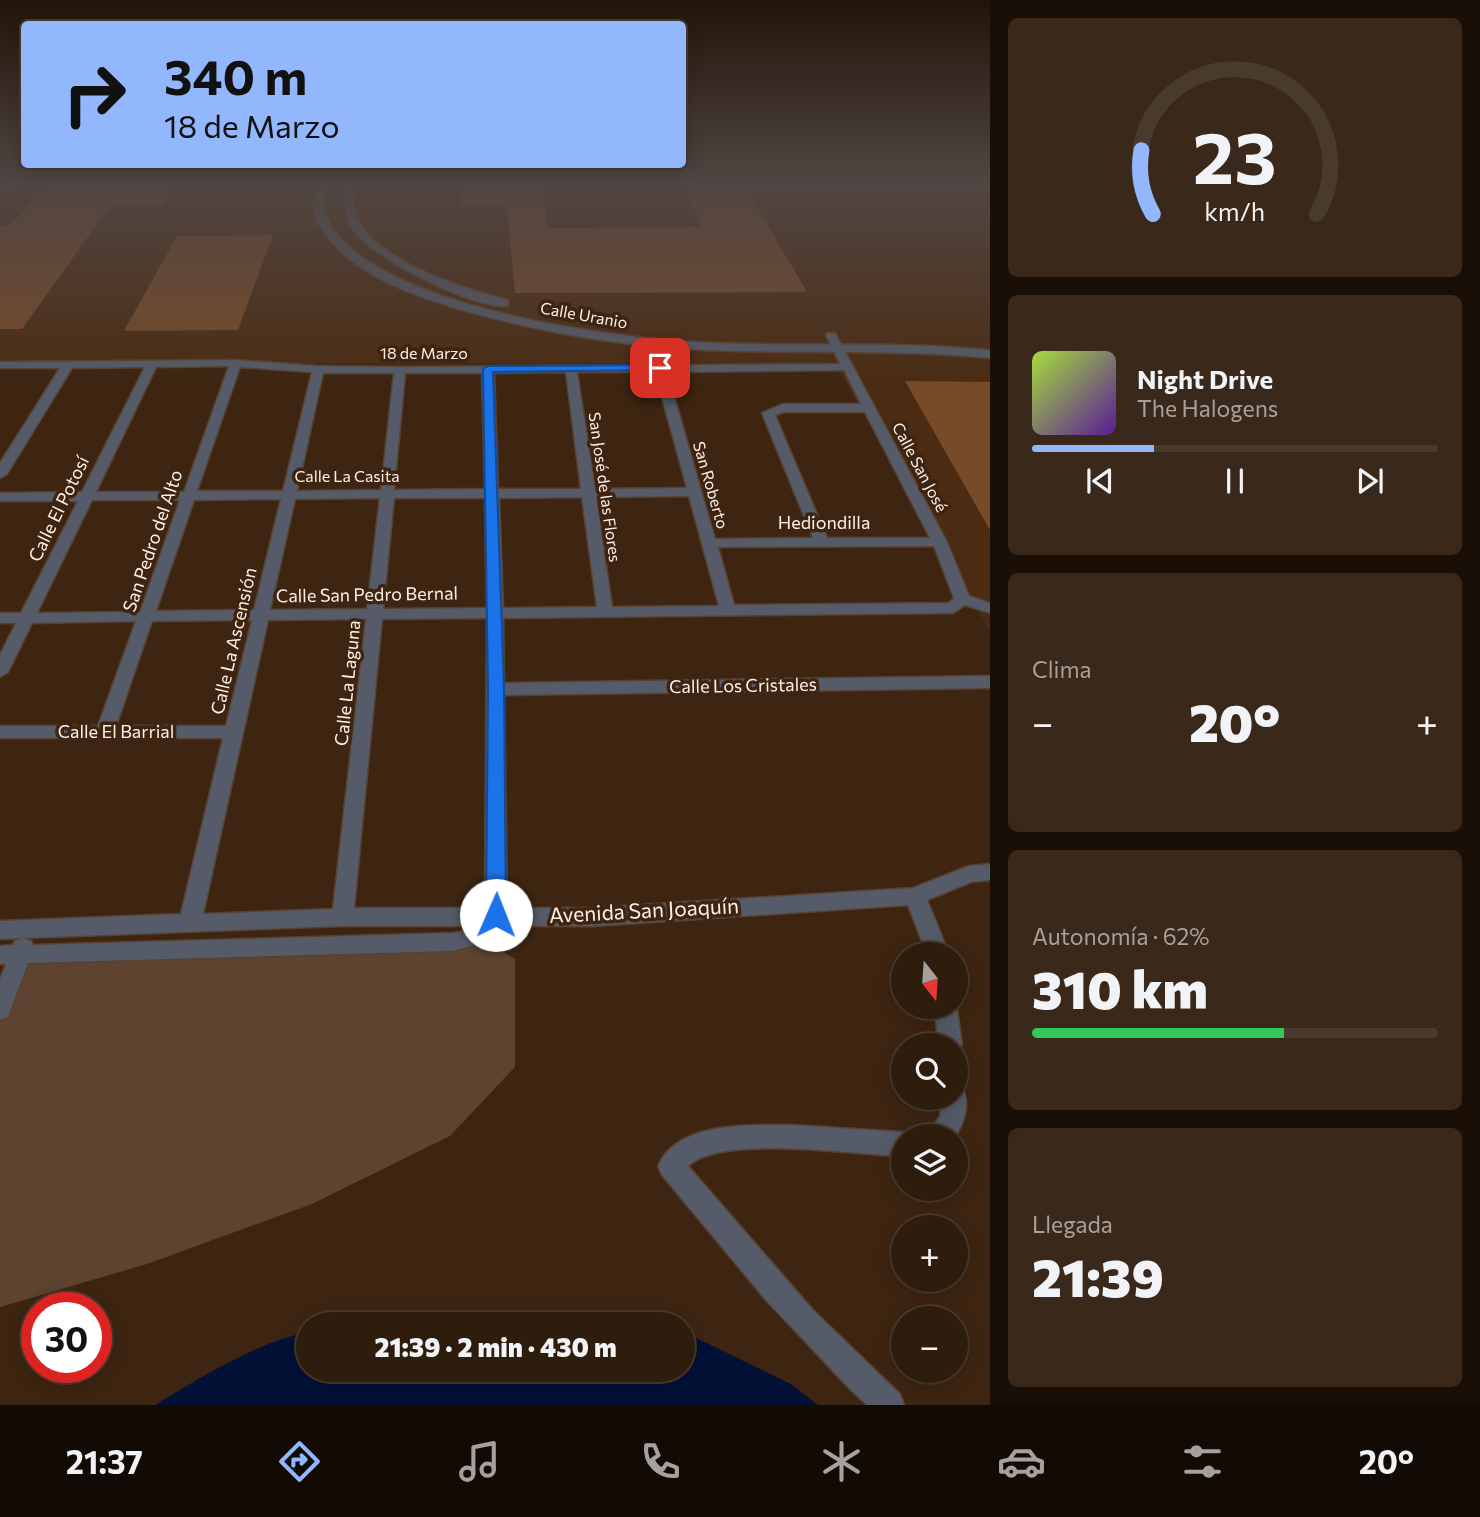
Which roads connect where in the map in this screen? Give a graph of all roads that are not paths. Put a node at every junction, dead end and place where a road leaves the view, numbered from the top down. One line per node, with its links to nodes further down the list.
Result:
1 (346, 251): 5 (street, Calle Uranio)
2 (380, 251): 3 (street, Calle Uranio)
3 (831, 335): 4 (street, Calle Uranio); 5 (street, Calle San José)
4 (961, 337)
5 (838, 348): 6 (street, Calle Uranio); 11 (street, Calle San José)
6 (990, 354)
7 (236, 363): 8 (street, 18 de Marzo); 14 (street, 18 de Marzo); 24 (street, San Pedro del Alto)
8 (152, 364): 10 (street, 18 de Marzo); 25 (street, Calle El Potosí)
9 (0, 365): 10 (street, 18 de Marzo)
10 (68, 365): 18 (street)
11 (848, 367): 13 (street, 18 de Marzo); 17 (street, Calle San José)
12 (571, 368): 13 (street, 18 de Marzo); 15 (street, 18 de Marzo); 19 (street, San José de las Flores)
13 (660, 368): 20 (street, San Roberto)
14 (318, 369): 16 (street, 18 de Marzo); 23 (street, Calle La Ascensión)
15 (488, 369): 16 (street, 18 de Marzo); 22 (street)
16 (400, 370): 21 (street, Calle La Laguna)
17 (869, 408): 27 (street, Calle San José); 29 (street)
18 (0, 474)
19 (587, 492): 20 (street, Calle La Casita); 22 (street, Calle La Casita); 32 (street, San José de las Flores)
20 (695, 492): 28 (street, San Roberto)
21 (387, 493): 22 (street, Calle La Casita); 23 (street, Calle La Casita); 35 (street, Calle La Laguna)
22 (491, 493): 34 (street)
23 (289, 494): 24 (street, Calle La Casita); 36 (street, Calle La Ascensión)
24 (189, 495): 25 (street, Calle La Casita); 38 (street, San Pedro del Alto)
25 (87, 496): 26 (street, Calle La Casita); 37 (street, Calle El Potosí)
26 (0, 497)
27 (940, 542): 29 (street, Hediondilla); 30 (street, Calle San José)
28 (709, 543): 29 (street, Hediondilla); 33 (street, San Roberto)
29 (822, 543)
30 (962, 599): 31 (street); 33 (street, Calle San Pedro Bernal)
31 (990, 608)
32 (605, 611): 33 (street, Calle San Pedro Bernal); 34 (street, Calle San Pedro Bernal)
33 (728, 611)
34 (495, 613): 35 (street, Calle San Pedro Bernal); 42 (street)
35 (374, 614): 36 (street, Calle San Pedro Bernal); 48 (street, Calle La Laguna)
36 (260, 615): 38 (street, Calle San Pedro Bernal); 45 (street, Calle La Ascensión)
37 (27, 617): 38 (street, Calle San Pedro Bernal); 39 (street, Calle San Pedro Bernal); 40 (street, Calle El Potosí)
38 (147, 617): 44 (street, San Pedro del Alto)
39 (0, 618)
40 (0, 672)
41 (990, 682): 42 (street, Calle Los Cristales)
42 (496, 689): 50 (street)
43 (0, 732): 44 (street, Calle El Barrial)
44 (105, 732): 45 (street, Calle El Barrial)
45 (233, 732): 49 (street, Calle La Ascensión)
46 (990, 872): 47 (street, Avenida San Joaquín)
47 (915, 896): 50 (street, Avenida San Joaquín); 53 (street)
48 (343, 917): 49 (street, Avenida San Joaquín); 50 (street, Avenida San Joaquín)
49 (190, 922): 52 (street, Avenida San Joaquín)
50 (492, 923): 54 (street, Avenida San Joaquín)
51 (0, 930): 52 (street, Avenida San Joaquín)
52 (29, 930): 54 (street)
53 (933, 942)
54 (10, 955): 55 (street)
55 (0, 1010)
56 (891, 1144): 57 (street)
57 (889, 1405)

